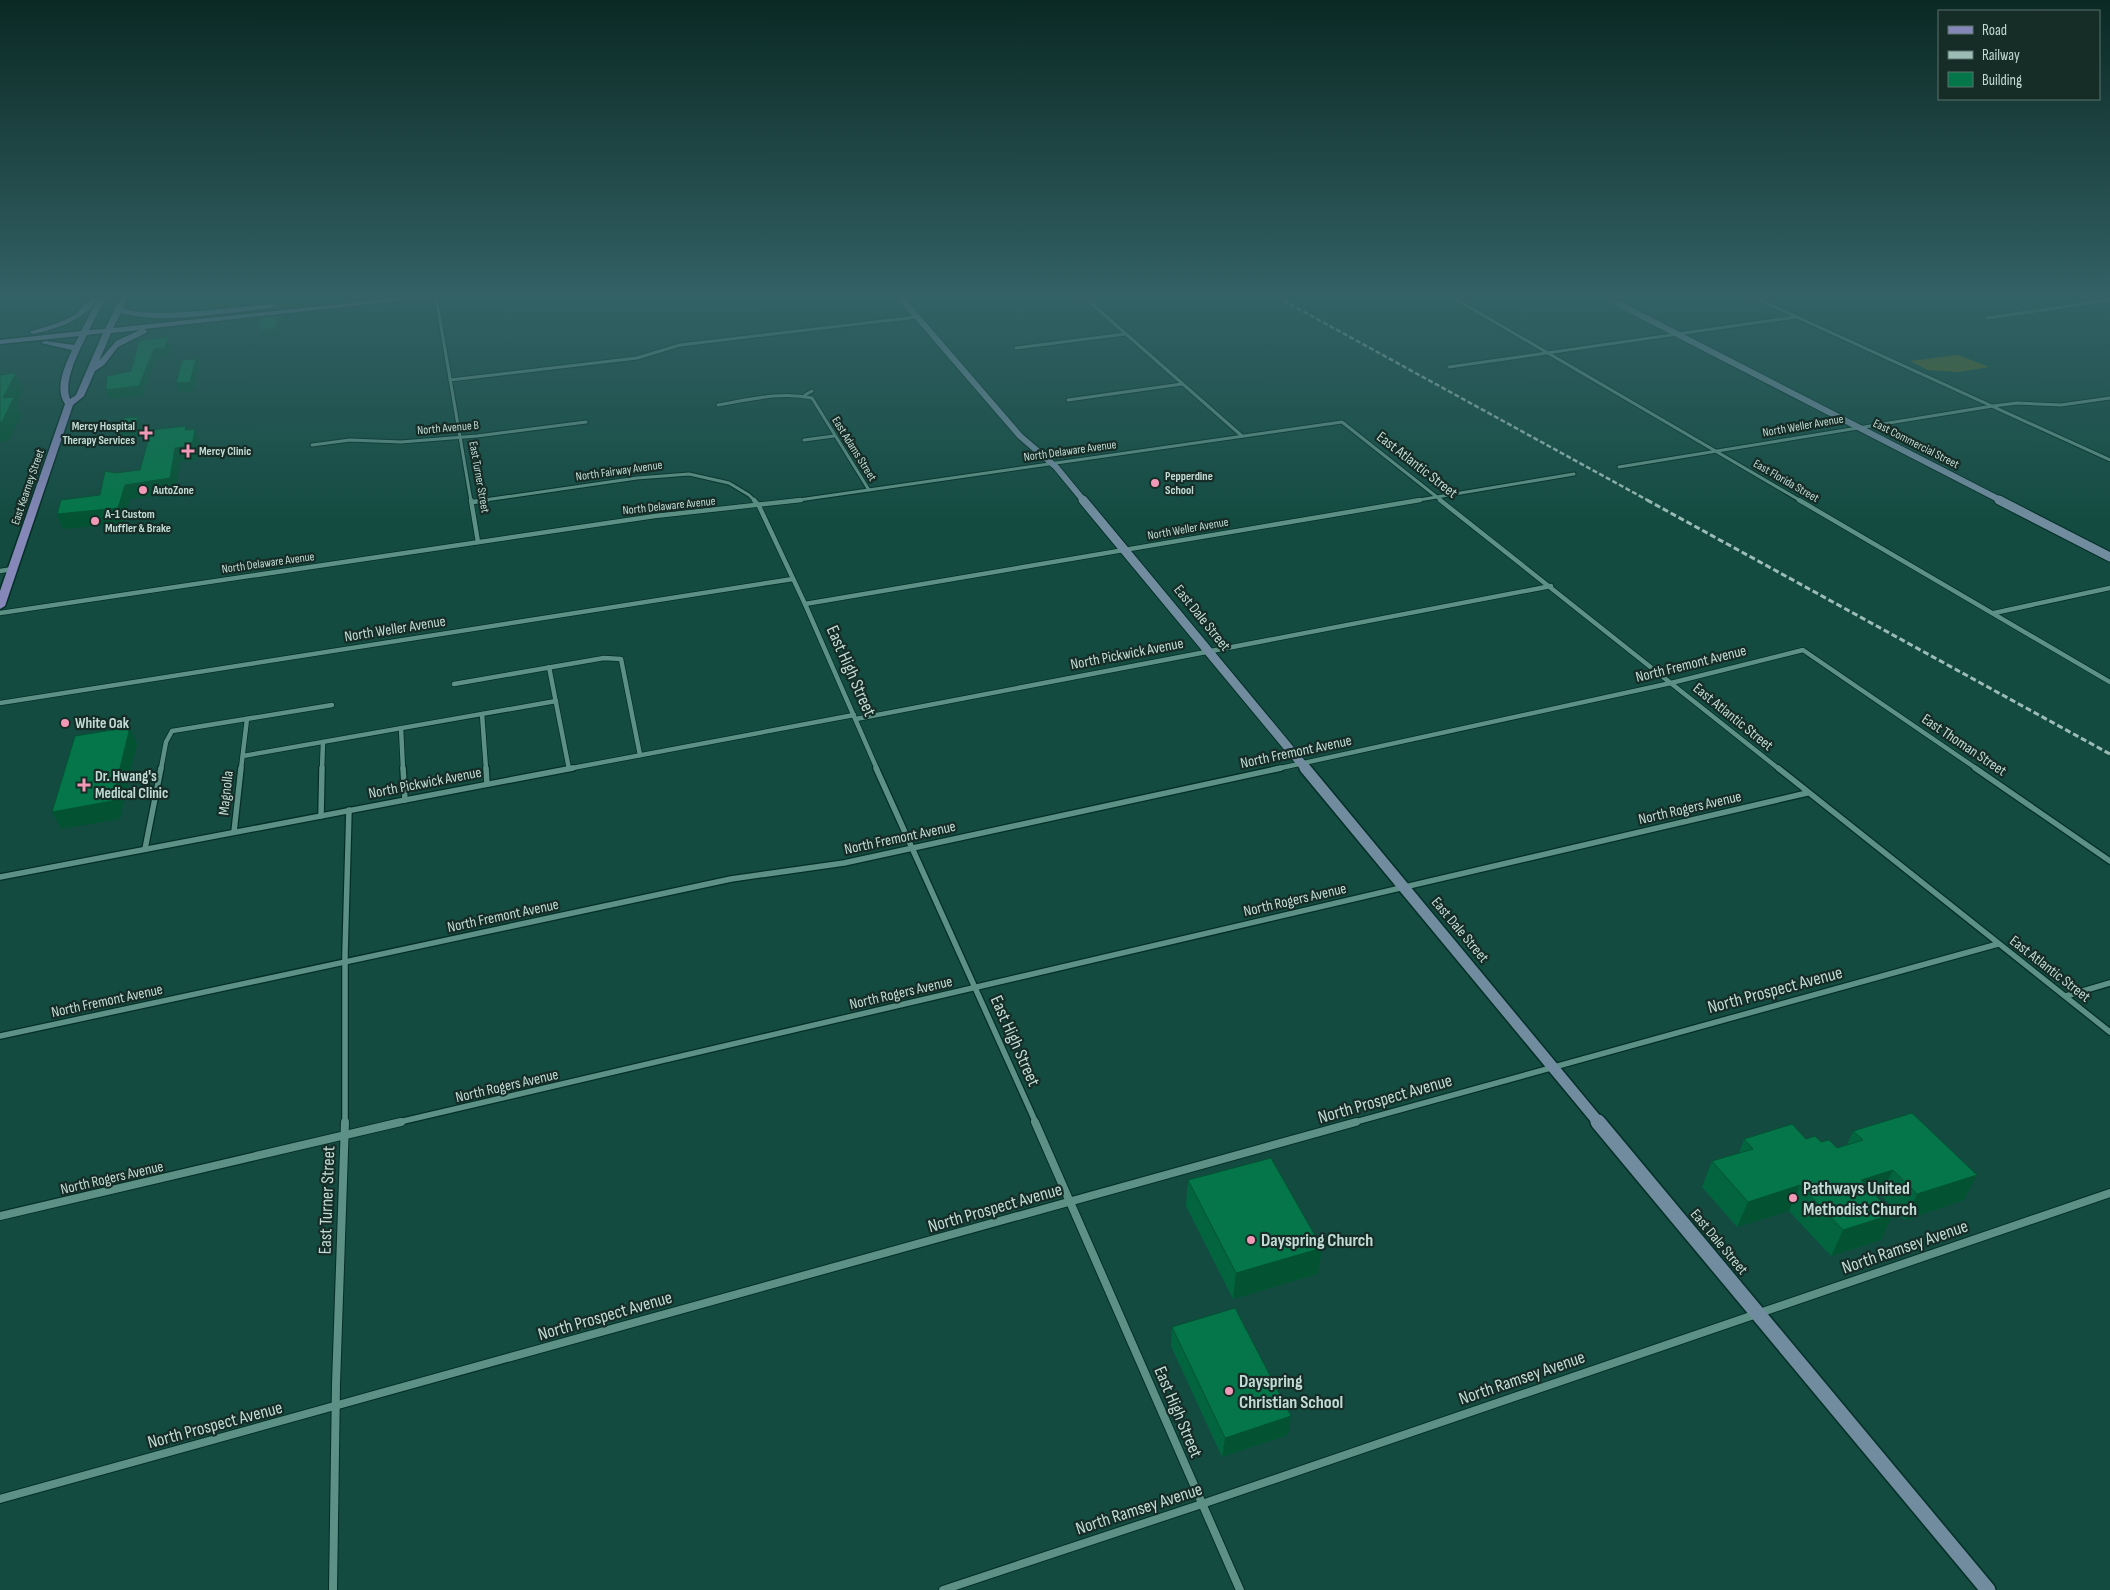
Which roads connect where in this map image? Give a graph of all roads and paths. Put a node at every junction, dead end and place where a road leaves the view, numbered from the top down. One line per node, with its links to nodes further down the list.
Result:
1 (70, 371): 16 (main road, East Kearney Street)
2 (90, 371): 16 (main road, East Kearney Street)
3 (449, 371): 10 (street, East Turner Street)
4 (525, 371): 10 (street)
5 (964, 371): 29 (street, East Dale Street)
6 (1167, 371): 11 (street)
7 (1578, 371): 27 (street, East Florida Street)
8 (1749, 371): 21 (street, East Commercial Street)
9 (1916, 371): 18 (street)
10 (450, 380): 22 (street, East Turner Street)
11 (1182, 384): 15 (street); 24 (street)
12 (812, 391): 13 (street)
13 (805, 395): 17 (street); 23 (street, East Adams Street)
14 (2110, 398): 18 (street, North Weller Avenue)
15 (1068, 400)
16 (70, 404): 39 (main road, East Kearney Street)
17 (718, 405)
18 (1993, 406): 21 (street, North Weller Avenue); 28 (street)
19 (586, 422): 22 (street, North Avenue B)
20 (1342, 422): 24 (street, North Delaware Avenue); 33 (street, East Atlantic Street)
21 (1858, 427): 27 (street, North Weller Avenue); 38 (street, East Commercial Street)
22 (460, 436): 26 (street, North Avenue B); 34 (street, East Turner Street)
23 (834, 436): 25 (street); 32 (street, East Adams Street)
24 (1242, 436): 29 (street, North Delaware Avenue)
25 (804, 440)
26 (312, 445)
27 (1716, 451): 30 (street, North Weller Avenue); 47 (street, East Florida Street)
28 (2110, 460)
29 (1053, 464): 32 (street, North Delaware Avenue); 37 (street, East Dale Street)
30 (1619, 466)
31 (1574, 474): 33 (street, North Weller Avenue)
32 (869, 490): 35 (street, North Delaware Avenue)
33 (1437, 496): 37 (street, North Weller Avenue); 42 (street, East Atlantic Street)
34 (472, 502): 35 (street, North Fairway Avenue); 36 (street, East Turner Street)
35 (760, 506): 36 (street, North Delaware Avenue); 41 (street, East High Street)
36 (478, 542): 46 (street, North Delaware Avenue)
37 (1126, 550): 44 (street, North Weller Avenue); 49 (street, East Dale Street)
38 (2110, 557)
39 (13, 569): 40 (street); 45 (main road, East Kearney Street)
40 (0, 571)
41 (793, 579): 44 (street, East High Street); 55 (street, North Weller Avenue)
42 (1551, 586): 49 (street, North Pickwick Avenue); 52 (street, East Atlantic Street)
43 (2110, 588): 47 (street)
44 (805, 604): 58 (street, East High Street)
45 (0, 606)
46 (0, 613)
47 (1994, 613): 51 (street, East Florida Street)
48 (1803, 650): 52 (street, North Fremont Avenue); 74 (street, East Thoman Street)
49 (1207, 651): 58 (street, North Pickwick Avenue); 64 (street, East Dale Street)
50 (549, 667): 53 (street); 54 (street); 62 (street)
51 (2110, 682)
52 (1671, 683): 64 (street, North Fremont Avenue); 67 (street, East Atlantic Street)
53 (454, 684)
54 (556, 701): 57 (street); 65 (street)
55 (0, 703)
56 (332, 705): 59 (street)
57 (482, 714): 60 (street); 66 (street)
58 (855, 717): 62 (street, North Pickwick Avenue); 73 (street, East High Street)
59 (247, 719): 63 (street, Magnolla); 72 (street)
60 (401, 728): 61 (street); 68 (street)
61 (323, 742): 63 (street); 70 (street)
62 (640, 755): 65 (street, North Pickwick Avenue)
63 (243, 756): 71 (street, Magnolla)
64 (1301, 764): 73 (street, North Fremont Avenue); 76 (street, East Dale Street)
65 (569, 769): 66 (street, North Pickwick Avenue)
66 (487, 784): 68 (street, North Pickwick Avenue)
67 (1807, 793): 76 (street, North Rogers Avenue); 77 (street, East Atlantic Street)
68 (404, 800): 69 (street, North Pickwick Avenue)
69 (349, 810): 70 (street, North Pickwick Avenue); 78 (street, East Turner Street)
70 (321, 816): 71 (street, North Pickwick Avenue)
71 (234, 832): 72 (street, North Pickwick Avenue)
72 (145, 849): 75 (street, North Pickwick Avenue)
73 (912, 849): 78 (street, North Fremont Avenue); 80 (street, East High Street)
74 (2110, 861)
75 (0, 877)
76 (1403, 887): 80 (street, North Rogers Avenue); 84 (street, East Dale Street)
77 (1998, 944): 81 (street, East Atlantic Street); 84 (street, North Prospect Avenue)
78 (345, 962): 83 (street, North Fremont Avenue); 85 (street, East Turner Street)
79 (2110, 983): 81 (street)
80 (975, 988): 85 (street, North Rogers Avenue); 87 (street, East High Street)
81 (2066, 996): 82 (street, East Atlantic Street)
82 (2110, 1032)
83 (0, 1036)
84 (1552, 1067): 87 (street, North Prospect Avenue); 89 (street, East Dale Street)
85 (345, 1137): 88 (street, North Rogers Avenue); 90 (street, East Turner Street)
86 (2110, 1193): 89 (street, North Ramsey Avenue)
87 (1070, 1202): 90 (street, North Prospect Avenue); 92 (street, East High Street)
88 (0, 1216)
89 (1757, 1313): 92 (street, North Ramsey Avenue); 96 (street, East Dale Street)
90 (336, 1407): 91 (street, North Prospect Avenue); 93 (street, East Turner Street)
91 (0, 1499)
92 (1202, 1504): 94 (street, North Ramsey Avenue); 95 (street, East High Street)
93 (333, 1590)
94 (943, 1590)
95 (1240, 1590)
96 (1988, 1590)

